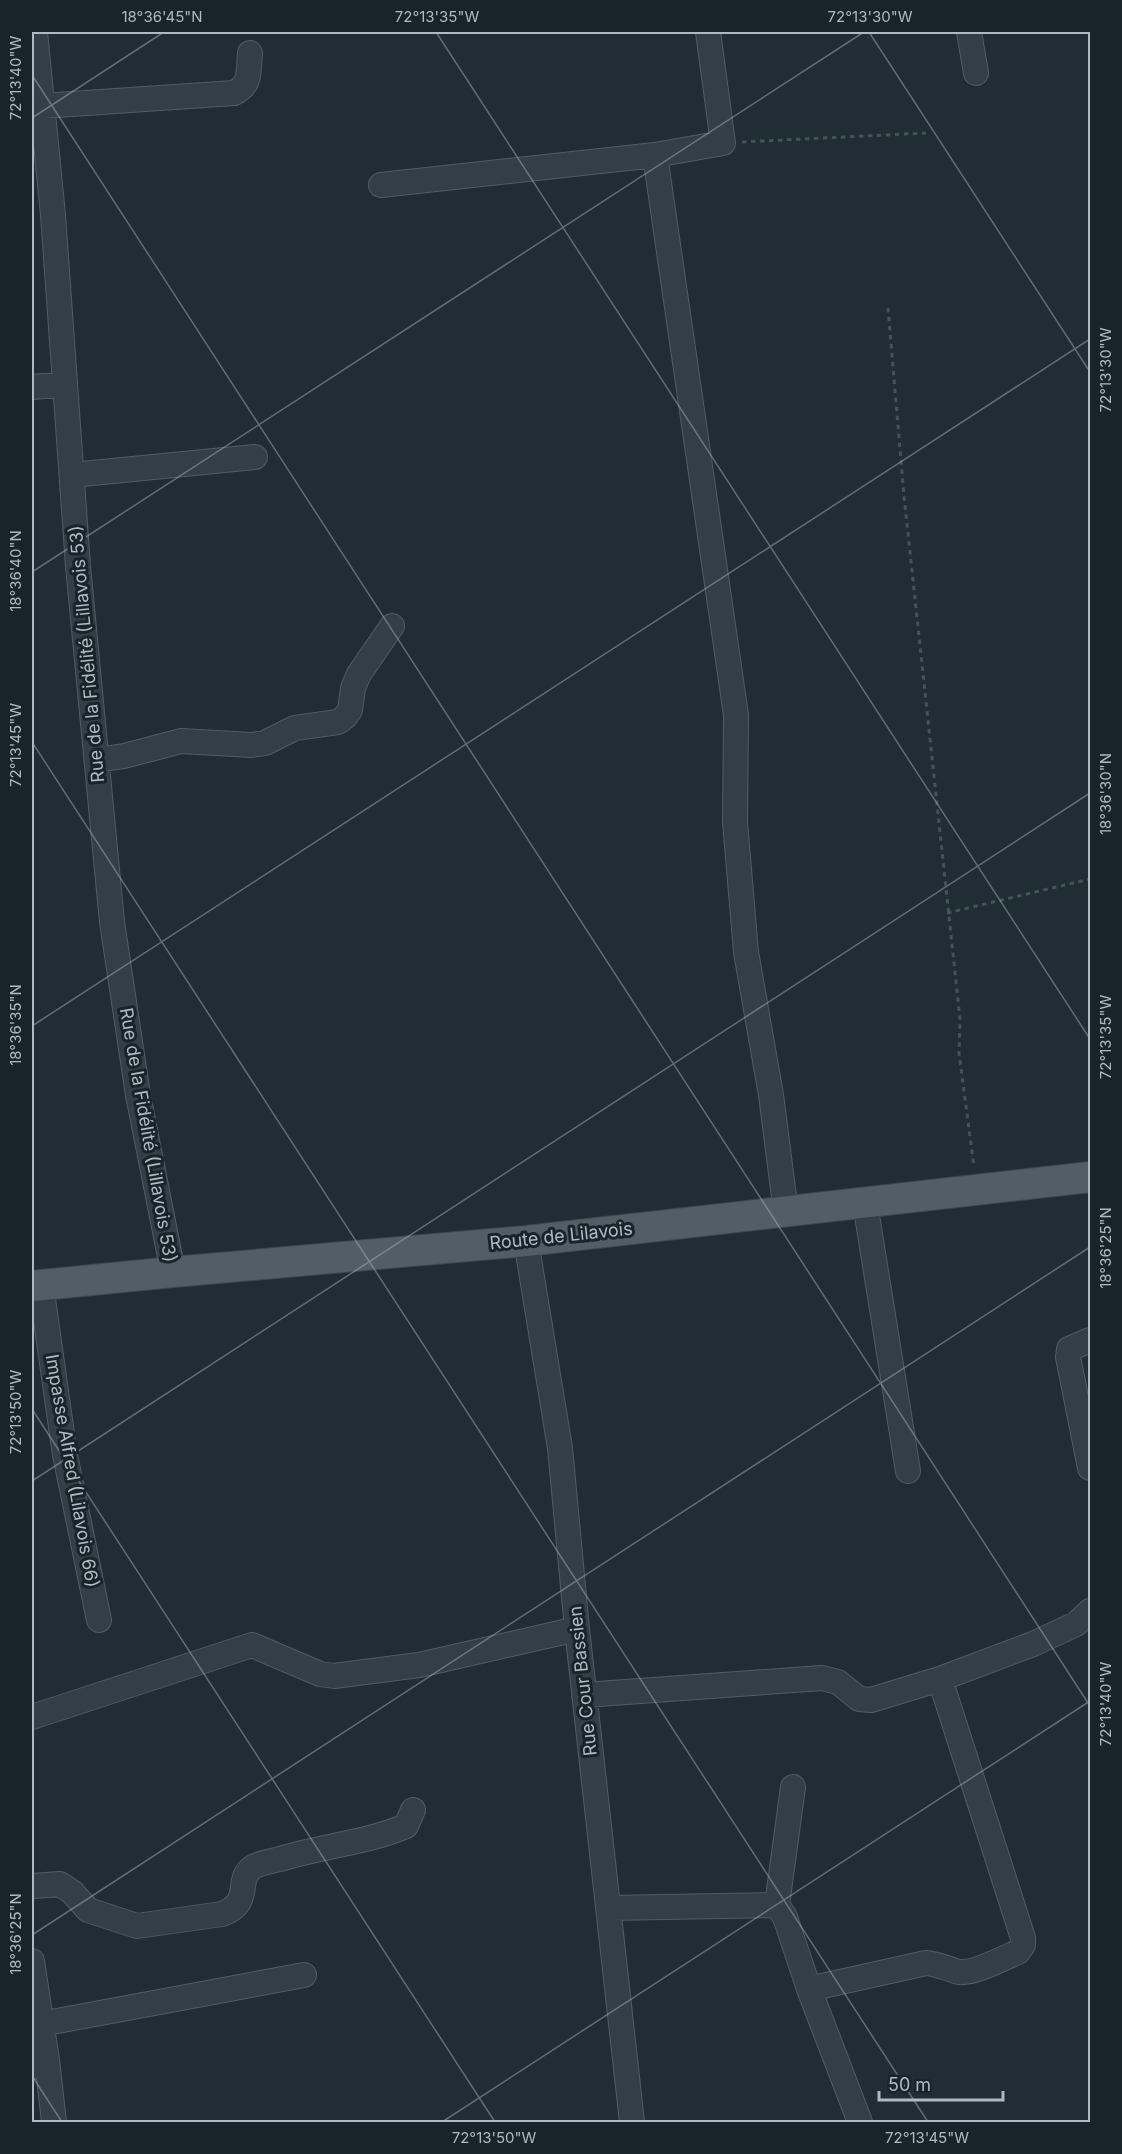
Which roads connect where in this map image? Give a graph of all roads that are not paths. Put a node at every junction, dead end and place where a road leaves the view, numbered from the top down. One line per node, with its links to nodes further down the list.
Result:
1 (35, 32): 6 (street, Rue de la Fidélité (Lillavois 53))
2 (708, 32): 7 (street)
3 (969, 32): 5 (street)
4 (250, 53): 6 (street)
5 (976, 73)
6 (42, 105): 9 (street, Rue de la Fidélité (Lillavois 53))
7 (655, 154): 8 (street); 18 (street)
8 (381, 185)
9 (42, 217): 10 (street, Rue de la Fidélité (Lillavois 53))
10 (65, 384): 11 (street); 13 (street, Rue de la Fidélité (Lillavois 53))
11 (32, 387)
12 (255, 457): 13 (street)
13 (72, 475): 15 (street, Rue de la Fidélité (Lillavois 53))
14 (392, 626): 15 (street)
15 (97, 760): 20 (street, Rue de la Fidélité (Lillavois 53))
16 (1090, 1177): 17 (main road, Route de Lilavois)
17 (865, 1203): 18 (main road, Route de Lilavois); 24 (street)
18 (786, 1212): 19 (main road, Route de Lilavois)
19 (526, 1240): 20 (main road, Route de Lilavois); 27 (street, Rue Cour Bassien)
20 (173, 1272): 21 (main road, Route de Lilavois)
21 (36, 1286): 26 (street, Impasse Alfred (Lilavois 66))
22 (1090, 1340): 23 (street)
23 (1090, 1468)
24 (908, 1471)
25 (1090, 1611): 28 (street)
26 (99, 1620)
27 (577, 1629): 29 (street, Rue Cour Bassien); 30 (street)
28 (940, 1679): 29 (street); 38 (street)
29 (584, 1695): 35 (street, Rue Cour Bassien)
30 (32, 1717)
31 (793, 1787): 34 (street)
32 (412, 1810): 33 (street)
33 (32, 1886)
34 (777, 1905): 35 (street); 38 (street)
35 (608, 1908): 42 (street, Rue Cour Bassien)
36 (32, 1961): 39 (street)
37 (304, 1975): 39 (street)
38 (809, 1989): 43 (street)
39 (41, 2024): 40 (street)
40 (39, 2063): 41 (street)
41 (54, 2122)
42 (632, 2122)
43 (860, 2122)

